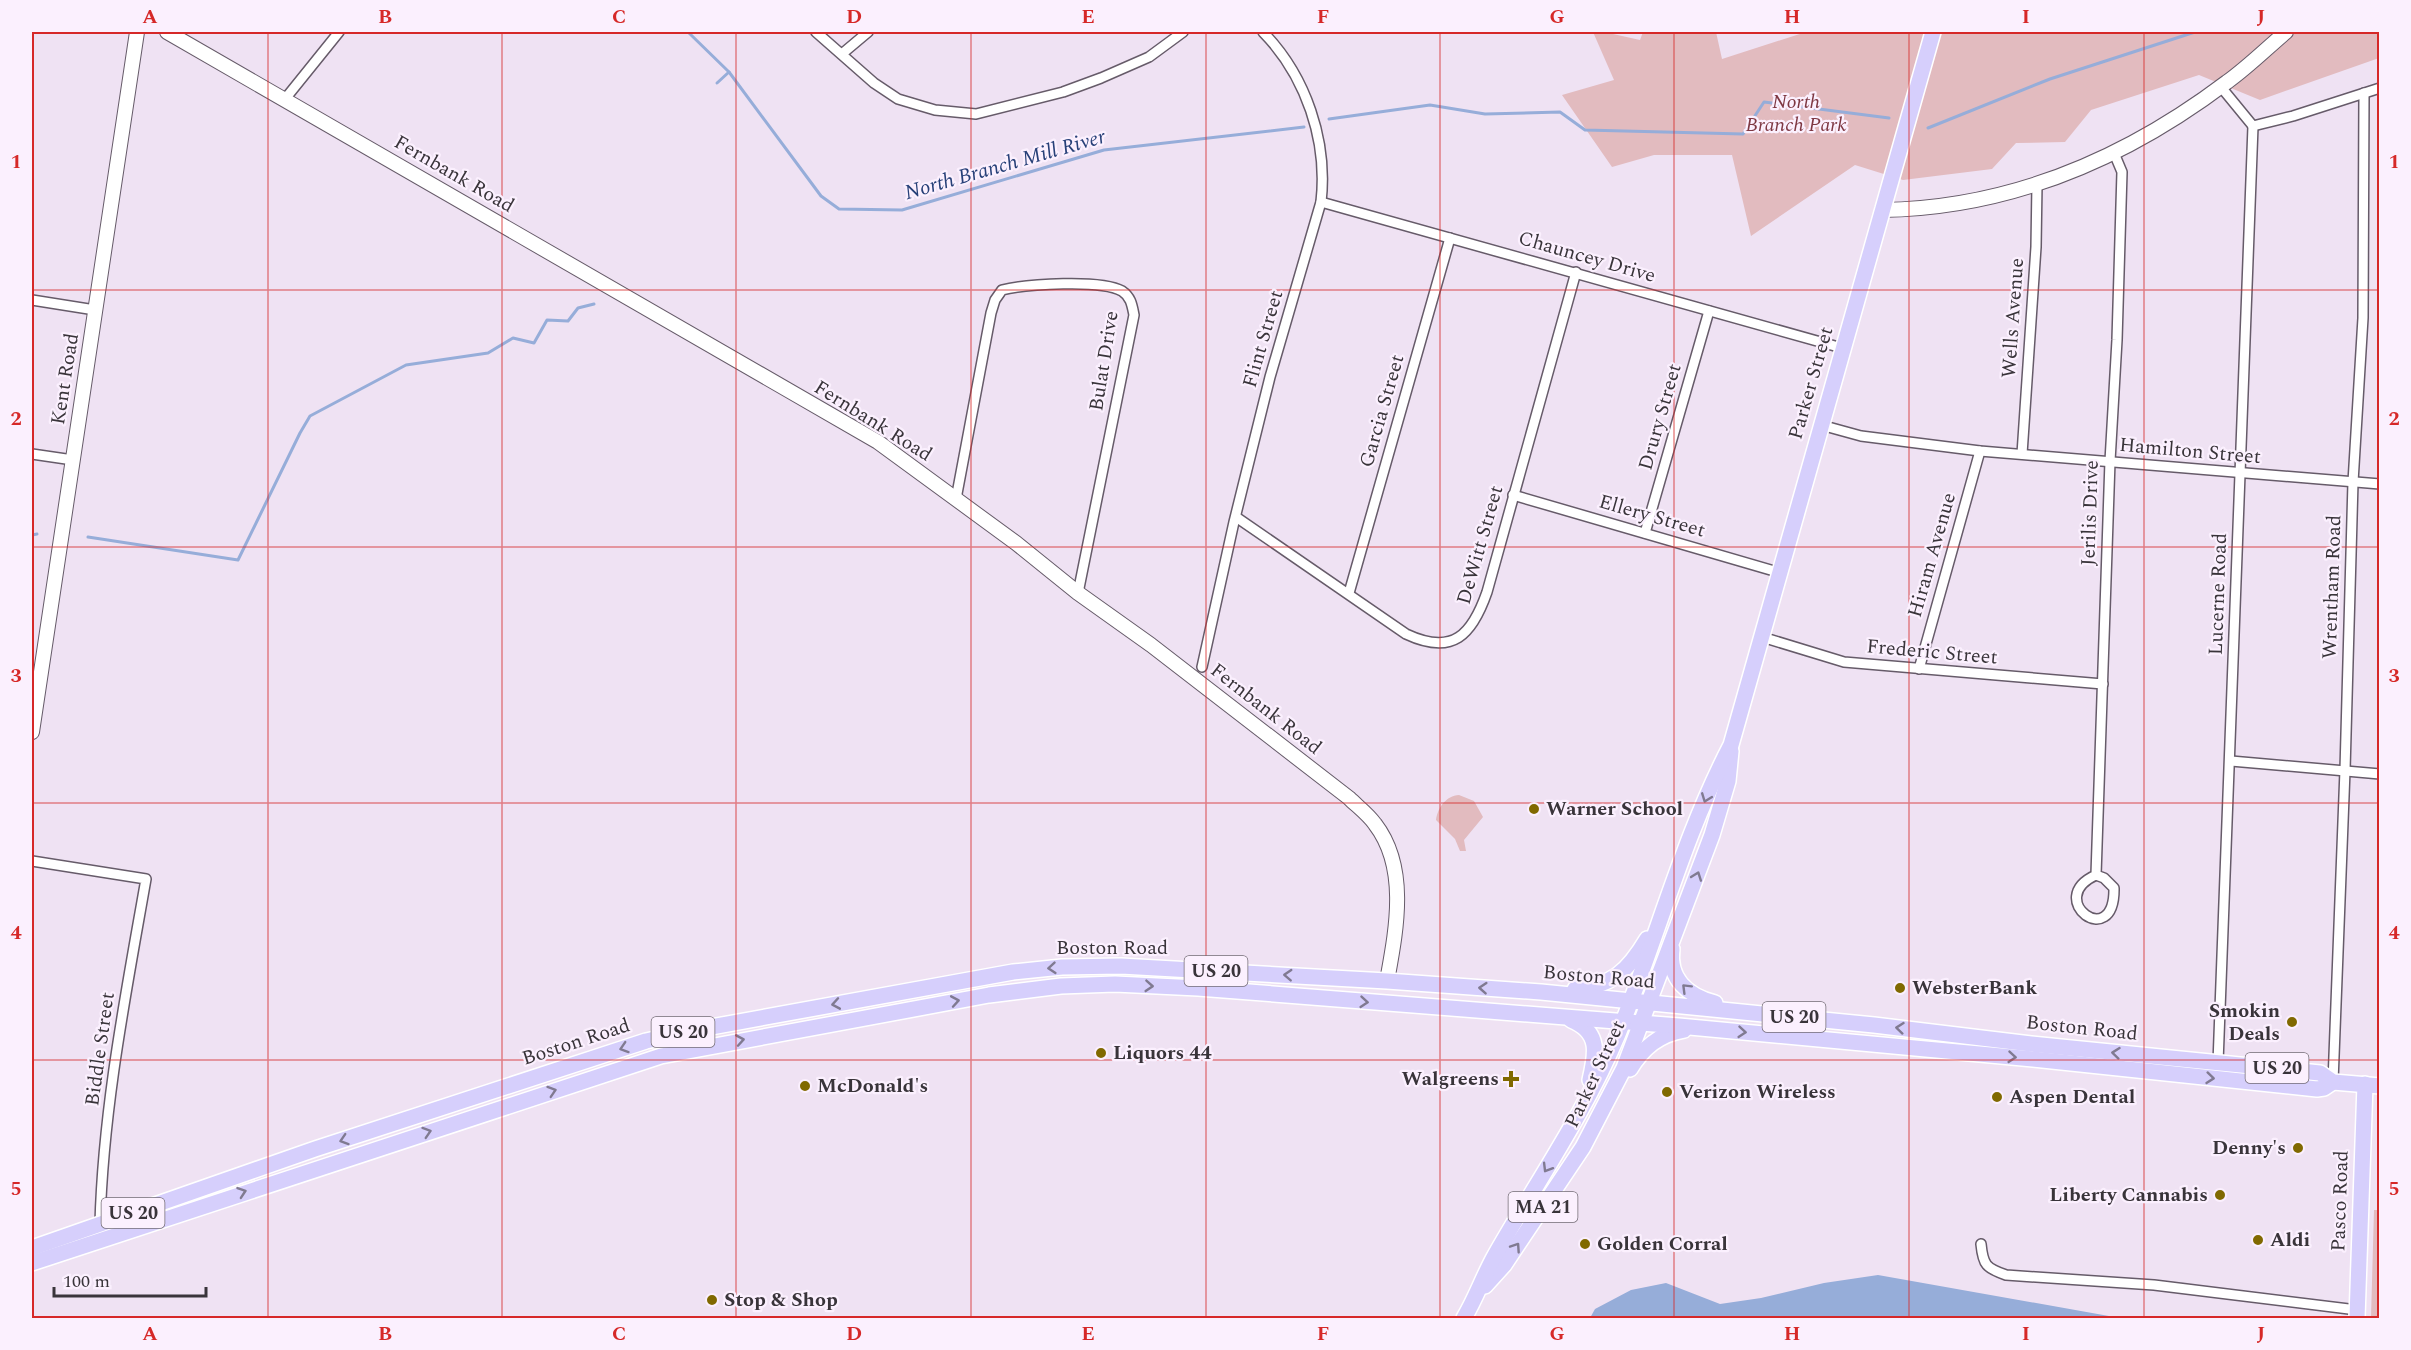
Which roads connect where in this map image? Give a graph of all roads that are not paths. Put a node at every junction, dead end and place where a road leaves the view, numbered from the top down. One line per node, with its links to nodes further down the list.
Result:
1 (137, 32): 23 (main road, Kent Road)
2 (167, 32): 14 (main road, Fernbank Road)
3 (339, 32): 14 (street)
4 (816, 32): 10 (street)
5 (868, 32): 10 (street)
6 (1183, 32): 10 (street)
7 (1263, 32): 18 (street, Flint Street)
8 (1933, 32): 19 (main road, Parker Street)
9 (2286, 32): 11 (main road)
10 (843, 53)
11 (2221, 87): 15 (street); 16 (main road)
12 (2379, 88): 13 (street)
13 (2364, 93): 15 (street); 33 (street, Wrentham Road)
14 (285, 99): 36 (main road, Fernbank Road)
15 (2253, 126): 32 (street, Lucerne Road)
16 (2114, 153): 17 (main road); 31 (street, Jerilis Drive)
17 (2037, 184): 19 (main road); 29 (street, Wells Avenue)
18 (1321, 202): 20 (street, Chauncey Drive); 37 (street, Flint Street)
19 (1882, 210): 25 (main road, Parker Street)
20 (1450, 238): 21 (street, Chauncey Drive); 41 (street, Garcia Street)
21 (1576, 272): 24 (street, Chauncey Drive); 35 (street, DeWitt Street)
22 (32, 300): 23 (street)
23 (95, 310): 30 (main road, Kent Road)
24 (1708, 311): 25 (street, Chauncey Drive); 38 (street, Drury Street)
25 (1842, 348): 26 (main road, Parker Street)
26 (1821, 425): 27 (street, Hamilton Street); 39 (main road, Parker Street)
27 (1980, 452): 29 (street, Hamilton Street); 44 (street, Hiram Avenue)
28 (32, 454): 30 (street)
29 (2022, 454): 31 (street, Hamilton Street)
30 (73, 460): 46 (main road, Kent Road)
31 (2109, 461): 32 (street, Hamilton Street); 45 (street, Jerilis Drive)
32 (2240, 474): 33 (street, Hamilton Street); 48 (street, Lucerne Road)
33 (2353, 482): 34 (street, Hamilton Street); 49 (street, Wrentham Road)
34 (2379, 484)
35 (1514, 495): 38 (street, Ellery Street); 41 (street, DeWitt Street)
36 (956, 499): 40 (main road, Fernbank Road); 40 (street, Bulat Drive)
37 (1236, 517): 41 (street, DeWitt Street); 43 (street, Flint Street)
38 (1646, 533): 39 (street, Ellery Street)
39 (1781, 573): 42 (main road, Parker Street)
40 (1078, 593): 55 (main road, Fernbank Road)
41 (1349, 593)
42 (1762, 637): 44 (street, Frederic Street); 47 (main road, Parker Street)
43 (1202, 667)
44 (1919, 669): 45 (street, Frederic Street)
45 (2103, 684): 52 (street, Jerilis Drive)
46 (32, 732)
47 (1731, 746): 53 (main road, Parker Street, one-way to 53); 54 (main road, Parker Street, one-way to 47)
48 (2231, 761): 49 (street); 64 (street, Lucerne Road)
49 (2345, 770): 50 (street); 65 (street, Wrentham Road)
50 (2379, 774)
51 (32, 861): 69 (street, Biddle Street)
52 (2096, 875): 52 (street)
53 (1662, 917): 56 (main road); 57 (main road, Parker Street)
54 (1676, 931): 58 (main road, Parker Street); 59 (main road, one-way to 54)
55 (1388, 981): 56 (main road, Boston Road / US 20, one-way to 55); 69 (main road, Boston Road / US 20, one-way to 69)
56 (1541, 992): 57 (main road, Boston Road / US 20)
57 (1631, 1000): 58 (main road, Boston Road / US 20); 61 (main road, Parker Street / MA 21)
58 (1650, 1002): 59 (main road, Boston Road / US 20); 62 (main road, Parker Street / MA 21)
59 (1759, 1014): 64 (main road, Boston Road / US 20, one-way to 59)
60 (1559, 1017): 61 (main road, Boston Road / US 20); 67 (main road); 72 (main road, Boston Road / US 20, one-way to 60)
61 (1623, 1022): 62 (main road, Boston Road / US 20); 67 (main road, Parker Street / MA 21)
62 (1642, 1023): 63 (main road, Boston Road / US 20); 68 (main road, Parker Street / MA 21)
63 (1705, 1028): 65 (main road, Boston Road / US 20, one-way to 65); 68 (main road)
64 (2218, 1063): 65 (main road, Boston Road / US 20)
65 (2333, 1082): 66 (main road, Boston Road / US 20)
66 (2372, 1085): 74 (main road, Pasco Road / US 20)
67 (1586, 1102): 73 (main road, Parker Street / MA 21, one-way to 73)
68 (1599, 1117): 73 (main road, Parker Street / MA 21, one-way to 68)
69 (100, 1224): 71 (main road, Boston Road / US 20)
70 (1981, 1244): 74 (street)
71 (32, 1248)
72 (32, 1263)
73 (1479, 1293): 75 (main road, Parker Street / MA 21)
74 (2357, 1314)
75 (1464, 1318)

